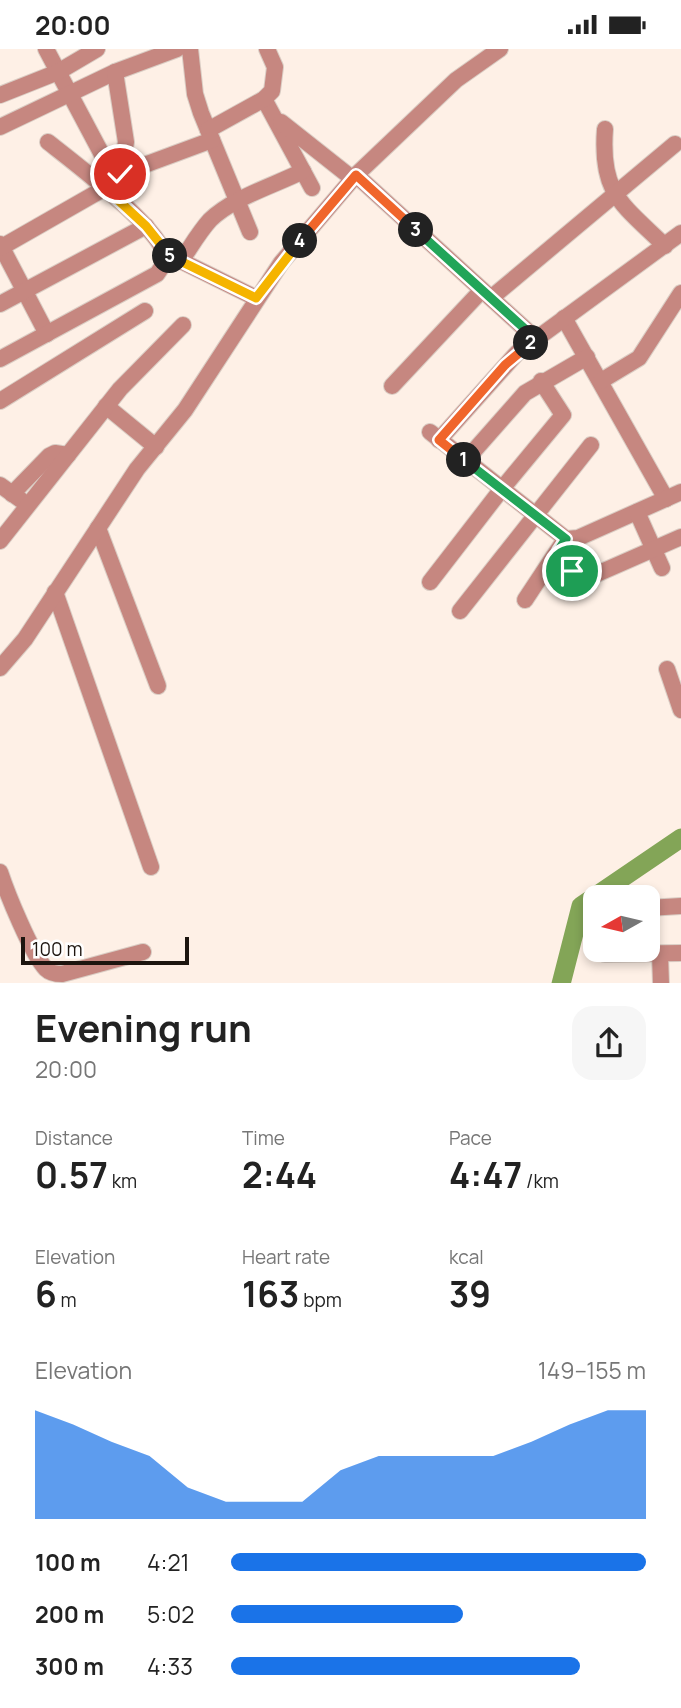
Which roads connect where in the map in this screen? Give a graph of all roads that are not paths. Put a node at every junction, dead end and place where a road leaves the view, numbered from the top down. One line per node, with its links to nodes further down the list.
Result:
1 (46, 49): 7 (street)
2 (97, 49): 7 (street)
3 (177, 49): 8 (street)
4 (190, 49): 15 (street)
5 (267, 49): 11 (street)
6 (500, 49): 19 (street)
7 (58, 72): 9 (street); 10 (street)
8 (115, 72): 9 (street); 20 (street)
9 (69, 93): 13 (street); 20 (street)
10 (0, 95)
11 (264, 99): 12 (street); 15 (street)
12 (274, 117): 18 (street); 19 (street)
13 (0, 127)
14 (605, 128): 22 (street)
15 (210, 135): 20 (street); 23 (street)
16 (48, 142): 20 (street)
17 (675, 144): 22 (street)
18 (303, 171): 21 (street); 23 (street)
19 (354, 177): 31 (street); 32 (street)
20 (114, 180): 24 (street); 27 (street)
21 (312, 188)
22 (615, 195): 28 (street); 31 (street)
23 (237, 202): 25 (street); 29 (street)
24 (146, 226): 29 (street); 30 (street)
25 (250, 232)
26 (681, 233): 28 (street)
27 (0, 246): 30 (street)
28 (665, 246): 36 (street)
29 (174, 257): 32 (street); 38 (street)
30 (24, 290): 34 (street); 38 (street)
31 (486, 294): 39 (street); 44 (street)
32 (256, 298): 48 (street)
33 (679, 300): 43 (street)
34 (0, 304)
35 (145, 311): 45 (street)
36 (564, 318): 39 (street); 40 (street)
37 (183, 325): 46 (street)
38 (47, 334): 41 (street)
39 (536, 339): 50 (street)
40 (587, 357): 42 (street); 43 (street)
41 (0, 359)
42 (541, 381): 50 (street); 52 (street)
43 (601, 381): 53 (street)
44 (393, 386)
45 (0, 401)
46 (106, 406): 48 (street); 49 (street)
47 (591, 445): 56 (street)
48 (156, 447): 57 (street)
49 (68, 455): 51 (street); 54 (street)
50 (466, 461): 52 (street)
51 (4, 489): 54 (street)
52 (501, 489): 56 (street); 63 (street)
53 (673, 496): 55 (street)
54 (29, 505): 59 (street)
55 (637, 512): 60 (street); 61 (street)
56 (536, 518): 60 (street); 66 (street)
57 (98, 528): 64 (street); 70 (street)
58 (681, 537): 61 (street)
59 (0, 541)
60 (562, 545): 61 (street); 65 (street)
61 (654, 549): 62 (street)
62 (662, 568)
63 (430, 582)
64 (55, 592): 67 (street); 72 (street)
65 (526, 600)
66 (460, 611)
67 (6, 648): 68 (street)
68 (0, 668)
69 (667, 669): 71 (street)
70 (158, 686)
71 (681, 710)
72 (151, 867)
73 (0, 872): 76 (street)
74 (681, 906): 75 (street)
75 (660, 907)
76 (143, 952)
77 (681, 953): 78 (street)
78 (660, 954): 79 (street)
79 (661, 983)

